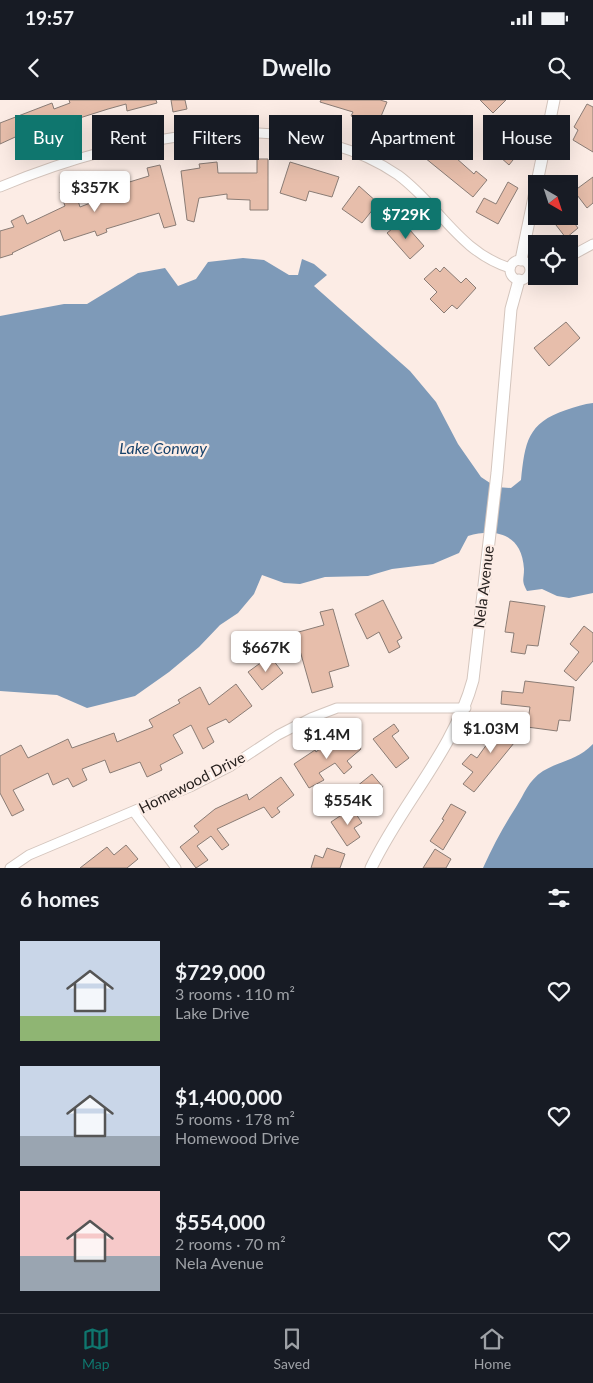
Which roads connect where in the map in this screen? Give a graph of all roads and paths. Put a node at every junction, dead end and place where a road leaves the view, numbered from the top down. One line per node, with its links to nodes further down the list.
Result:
1 (554, 100): 5 (street)
2 (0, 187): 7 (street)
3 (593, 244): 4 (street)
4 (578, 252)
5 (521, 260): 6 (street); 7 (street)
6 (528, 264)
7 (510, 268): 9 (street)
8 (528, 277): 9 (street)
9 (519, 280): 10 (street, Nela Avenue)
10 (466, 708): 11 (street, Homewood Drive); 14 (street, Nela Avenue)
11 (134, 812): 12 (street, Homewood Drive); 13 (street)
12 (10, 868)
13 (176, 868)
14 (371, 868)

